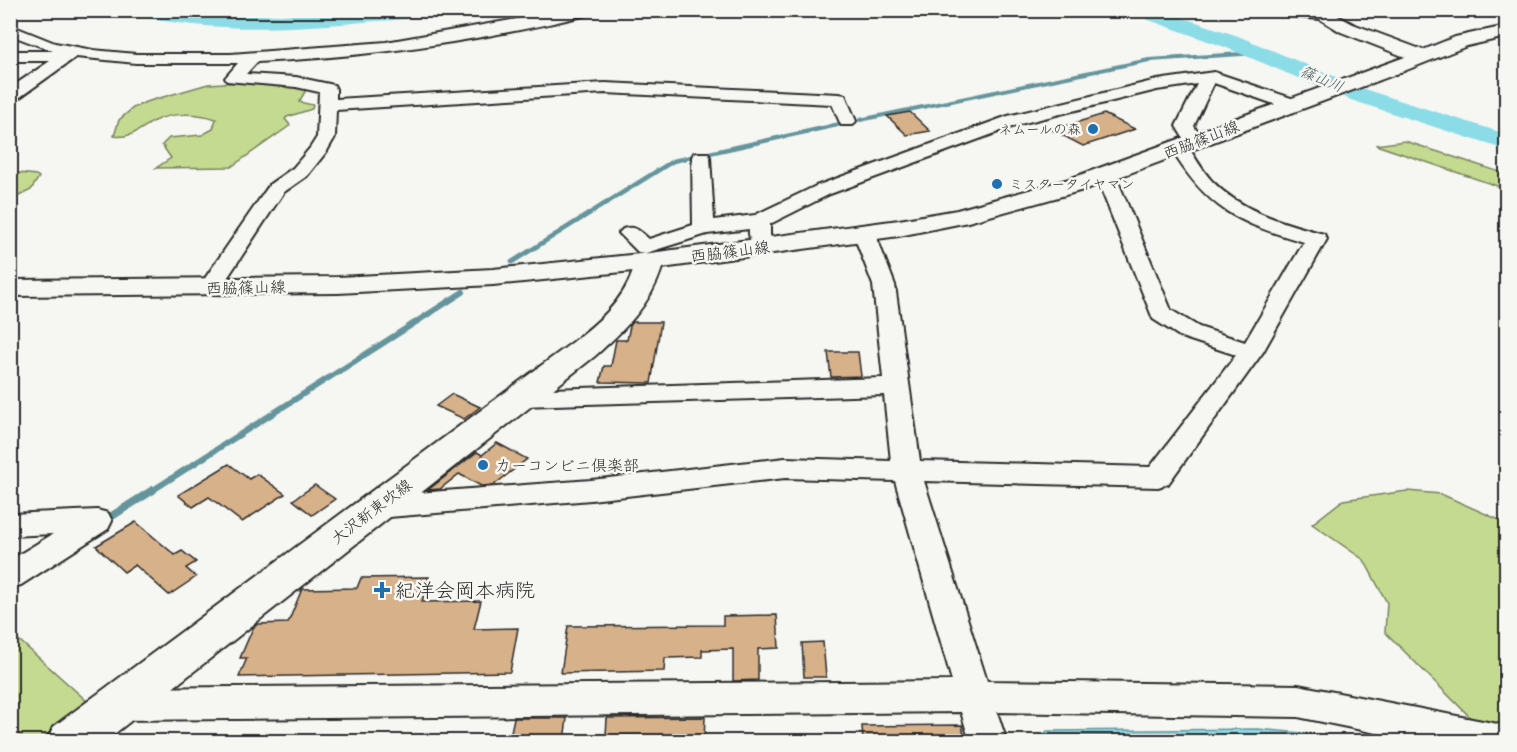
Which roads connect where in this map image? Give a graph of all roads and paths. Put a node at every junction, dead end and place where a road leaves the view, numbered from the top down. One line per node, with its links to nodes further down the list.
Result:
1 (591, 10): 9 (street)
2 (1268, 10): 3 (street)
3 (1316, 13): 8 (main road)
4 (10, 28): 6 (street)
5 (1506, 32): 8 (main road, 西脇篠山線)
6 (72, 53): 7 (street); 9 (street); 11 (street)
7 (10, 56)
8 (1421, 56): 12 (main road, 西脇篠山線)
9 (251, 59): 13 (street)
10 (1208, 78): 12 (street); 15 (street); 18 (street)
11 (10, 96)
12 (1296, 104): 15 (main road, 西脇篠山線)
13 (327, 105): 14 (street); 23 (street)
14 (847, 121)
15 (1186, 144): 17 (main road, 西脇篠山線); 25 (street)
16 (702, 157): 19 (street)
17 (1105, 174): 20 (main road, 西脇篠山線); 25 (street)
18 (760, 221): 19 (street); 22 (street)
19 (704, 228): 21 (street)
20 (864, 233): 22 (main road, 西脇篠山線); 26 (street)
21 (640, 247): 22 (main road, 西脇篠山線); 23 (main road, 西脇篠山線); 27 (main road, 大沢新東吹線)
22 (765, 247)
23 (210, 287): 24 (main road, 西脇篠山線)
24 (10, 288)
25 (1251, 352): 28 (street)
26 (896, 386): 27 (street); 28 (street)
27 (520, 398): 29 (main road, 大沢新東吹線)
28 (907, 473): 29 (street); 32 (street)
29 (377, 507): 33 (main road, 大沢新東吹線)
30 (10, 525): 31 (street)
31 (10, 576)
32 (975, 696): 33 (street); 35 (street); 36 (street)
33 (119, 704): 34 (main road, 大沢新東吹線)
34 (73, 740)
35 (989, 741)
36 (1503, 741)

